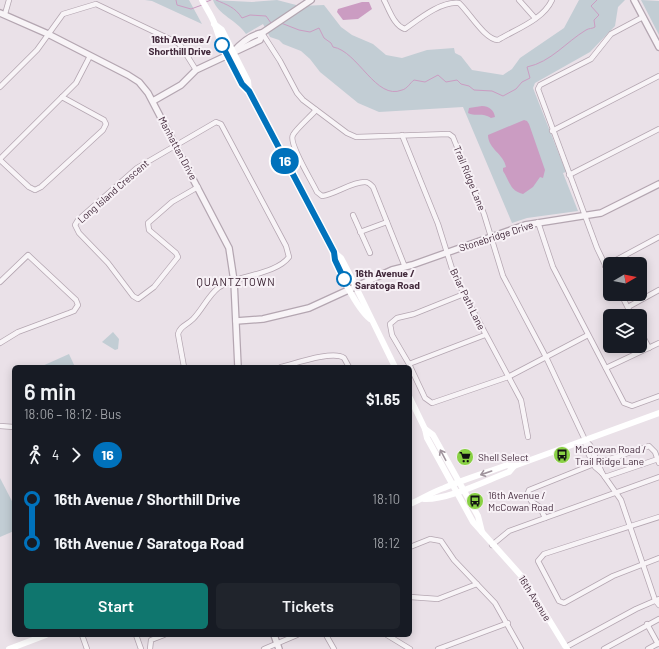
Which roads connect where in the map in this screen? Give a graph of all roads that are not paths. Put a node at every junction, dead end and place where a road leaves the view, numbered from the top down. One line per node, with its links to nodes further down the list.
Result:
1 (9, 0): 8 (street)
2 (202, 0): 11 (main road)
3 (311, 0): 12 (street)
4 (384, 0): 10 (street)
5 (518, 0): 10 (street)
6 (552, 0): 10 (street)
7 (634, 0): 9 (street)
8 (2, 13): 13 (street, Manhattan Drive)
9 (643, 17): 14 (street); 26 (street)
10 (535, 18)
11 (214, 24): 15 (main road); 16 (main road)
12 (262, 33): 15 (street); 24 (street, Trail Ridge Lane)
13 (48, 34): 17 (street, Manhattan Drive); 18 (street); 20 (street)
14 (659, 46)
15 (233, 52): 16 (street); 21 (main road)
16 (226, 55): 18 (street); 21 (main road)
17 (90, 56): 22 (street); 23 (street, Manhattan Drive)
18 (196, 70): 23 (street)
19 (659, 76): 26 (street)
20 (0, 86)
21 (249, 91): 47 (main road)
22 (62, 96): 29 (street); 29 (street)
23 (153, 101): 28 (street, Manhattan Drive)
24 (316, 110): 27 (street, Trail Ridge Lane); 35 (street)
25 (659, 129): 30 (street)
26 (552, 131): 30 (street)
27 (402, 135): 38 (street, Trail Ridge Lane); 40 (street, Briar Path Lane)
28 (176, 145): 32 (street, Manhattan Drive); 32 (street, Long Island Crescent); 45 (street)
29 (0, 159)
30 (570, 175): 34 (street)
31 (659, 184): 34 (street, Stonebridge Drive)
32 (198, 187): 45 (street, Manhattan Drive)
33 (353, 215): 37 (street)
34 (585, 216): 36 (street, Stonebridge Drive); 43 (street)
35 (387, 222): 37 (street); 44 (street)
36 (538, 222): 38 (street, Stonebridge Drive); 54 (street)
37 (360, 232): 41 (street)
38 (491, 236): 40 (street, Stonebridge Drive); 59 (street, Trail Ridge Lane)
39 (659, 237): 42 (street)
40 (447, 252): 44 (street, Stonebridge Drive); 49 (street, Briar Path Lane)
41 (370, 253)
42 (622, 257)
43 (603, 261)
44 (405, 267): 47 (street, Stonebridge Drive)
45 (234, 281): 52 (street, Manhattan Drive); 61 (street)
46 (0, 282): 55 (street)
47 (353, 287): 52 (street, Stonebridge Drive); 65 (main road)
48 (659, 290): 51 (street)
49 (464, 294): 53 (street, Briar Path Lane); 60 (street)
50 (624, 301): 51 (street)
51 (628, 307)
52 (236, 321): 62 (street, Manhattan Drive)
53 (485, 335): 60 (street); 68 (street, Briar Path Lane)
54 (588, 335): 59 (street); 66 (street)
55 (0, 343)
56 (659, 343): 58 (street)
57 (647, 344): 58 (street)
58 (649, 348): 66 (street)
59 (546, 357): 68 (street); 76 (street, Trail Ridge Lane)
60 (409, 364)
61 (184, 365)
62 (238, 365)
63 (289, 365): 64 (street)
64 (347, 365)
65 (394, 365)
66 (606, 368): 69 (street)
67 (412, 370): 68 (street)
68 (508, 377): 75 (street, Briar Path Lane)
69 (659, 396)
70 (412, 402): 74 (main road, 16th Avenue)
71 (659, 413): 76 (main road)
72 (0, 426): 73 (street)
73 (12, 428)
74 (426, 429): 82 (main road, 16th Avenue, one-way to 74); 83 (main road, 16th Avenue)
75 (528, 437)
76 (585, 440): 78 (street, Trail Ridge Lane); 79 (main road)
77 (658, 461): 78 (street); 80 (street)
78 (596, 464): 80 (street, Trail Ridge Lane); 90 (street)
79 (514, 466): 82 (main road, one-way to 82); 84 (main road)
80 (604, 475): 85 (street, Trail Ridge Lane)
81 (659, 477): 85 (street)
82 (458, 483): 83 (main road); 84 (main road, 16th Avenue)
83 (451, 485): 86 (main road, 16th Avenue); 87 (main road)
84 (462, 490): 86 (main road); 92 (main road, 16th Avenue)
85 (615, 491): 90 (street); 91 (street, Trail Ridge Lane)
86 (455, 492): 87 (main road); 92 (main road, 16th Avenue)
87 (424, 499): 88 (main road)
88 (412, 503)
89 (659, 517): 91 (street)
90 (545, 518): 93 (street)
91 (630, 527): 96 (street, Trail Ridge Lane); 96 (street)
92 (482, 533): 93 (main road, 16th Avenue)
93 (492, 545): 115 (main road, 16th Avenue)
94 (412, 546): 97 (street)
95 (659, 558): 96 (street)
96 (643, 564): 99 (street, Trail Ridge Lane)
97 (477, 584): 98 (street); 102 (street)
98 (412, 597)
99 (657, 599): 100 (street); 115 (street)
100 (659, 605)
101 (659, 619): 103 (street)
102 (508, 623): 123 (street); 124 (street)
103 (647, 624): 112 (street); 114 (street)
104 (41, 637): 116 (main road)
105 (83, 637): 117 (street)
106 (137, 637): 118 (street)
107 (159, 637): 119 (street)
108 (275, 637): 113 (street)
109 (294, 637): 113 (street)
110 (327, 637): 121 (street)
111 (390, 637): 122 (street)
112 (658, 644): 126 (street)
113 (278, 647): 120 (street)
114 (611, 647): 125 (street)
115 (567, 648)
116 (9, 649)
117 (87, 649)
118 (141, 649)
119 (150, 649)
120 (264, 649)
121 (334, 649)
122 (410, 649)
123 (438, 649)
124 (521, 649)
125 (604, 649)
126 (648, 649)

